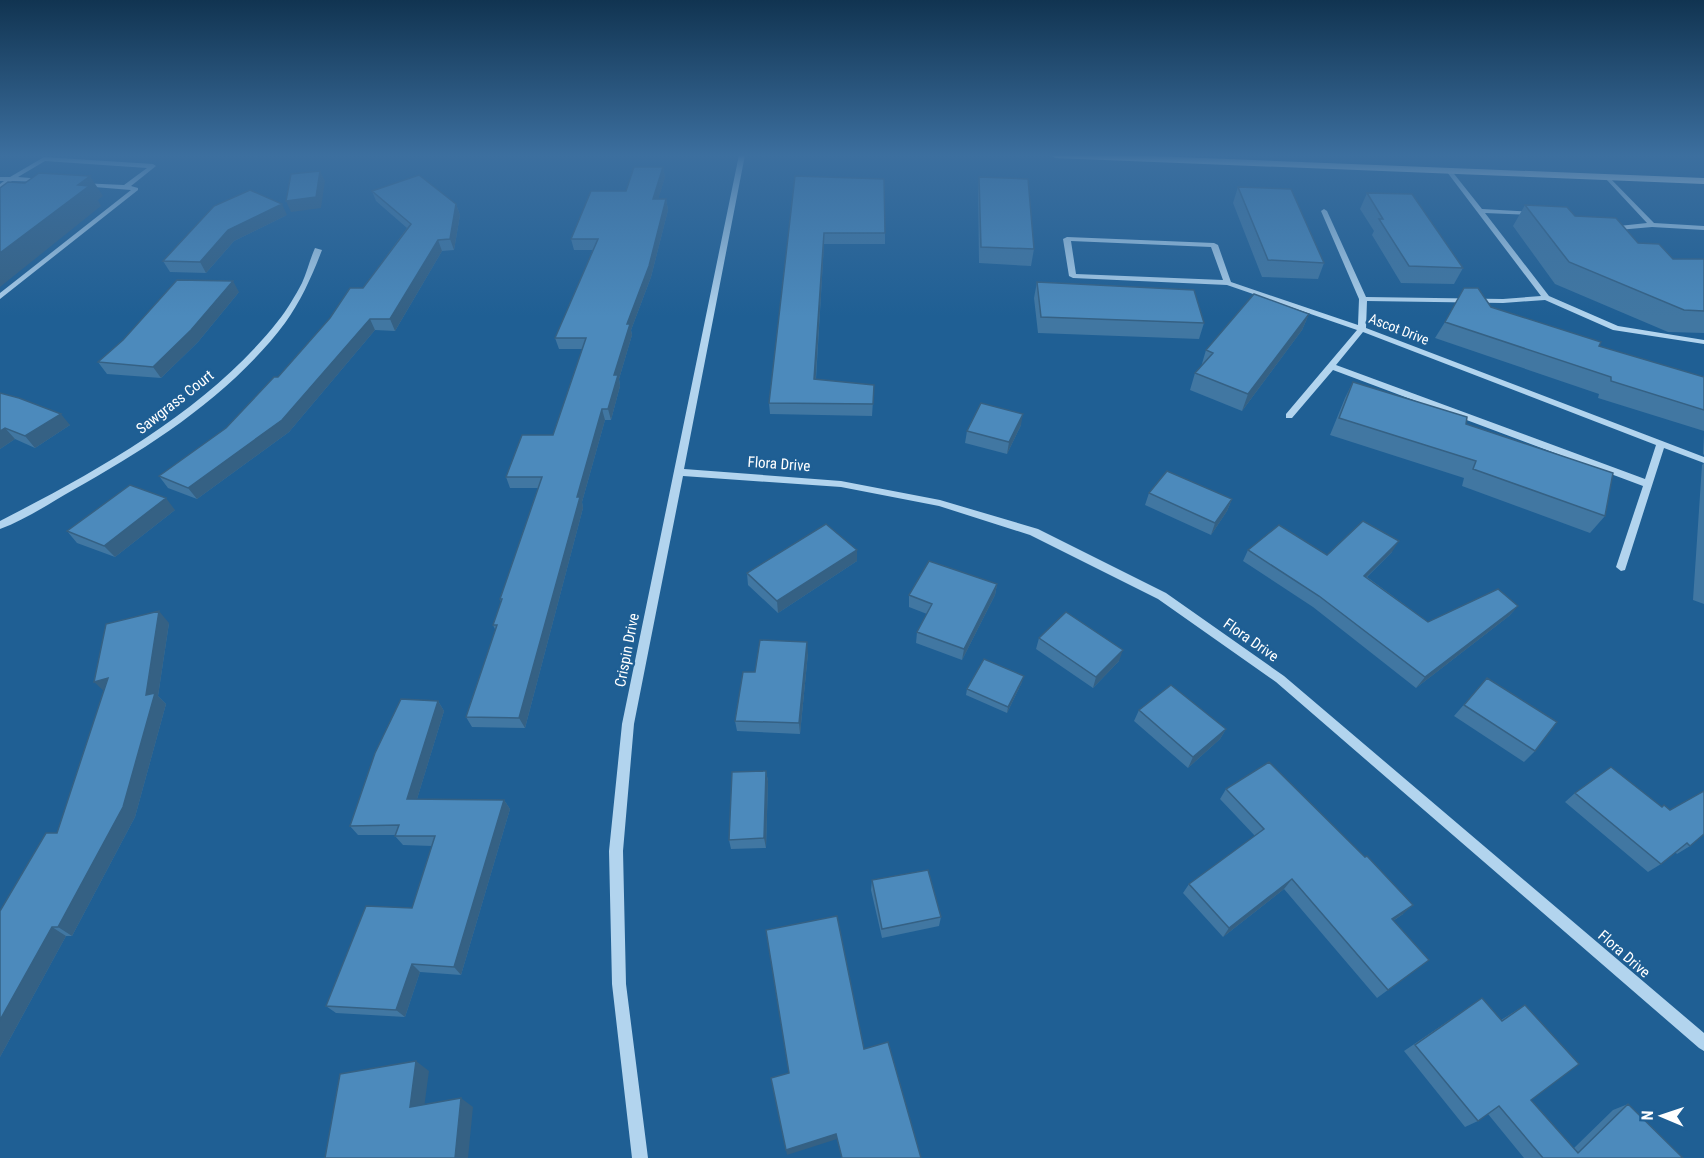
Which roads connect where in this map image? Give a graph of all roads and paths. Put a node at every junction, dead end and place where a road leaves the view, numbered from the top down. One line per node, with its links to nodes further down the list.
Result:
1 (111, 209): 14 (street)
2 (731, 209): 23 (street, Crispin Drive)
3 (1637, 209): 8 (street)
4 (1324, 210): 16 (street)
5 (1479, 211): 6 (street); 15 (street)
6 (1543, 214)
7 (1597, 222): 9 (street)
8 (1652, 225): 9 (street); 10 (street)
9 (1618, 228): 11 (street)
10 (1704, 228)
11 (1628, 235)
12 (318, 250): 25 (street, Sawgrass Court)
13 (1228, 283): 13 (street, Ascot Drive); 17 (street, Ascot Drive)
14 (0, 297)
15 (1546, 298): 16 (street); 18 (street)
16 (1363, 299): 17 (street)
17 (1362, 329): 19 (street); 21 (street, Ascot Drive)
18 (1704, 342)
19 (1331, 366): 20 (street); 24 (street)
20 (1289, 417)
21 (1662, 444): 22 (street, Ascot Drive); 24 (street)
22 (1704, 460)
23 (678, 472): 27 (street, Flora Drive); 28 (street, Crispin Drive)
24 (1648, 484): 26 (street)
25 (0, 525)
26 (1621, 567)
27 (1704, 1043)
28 (640, 1158)

